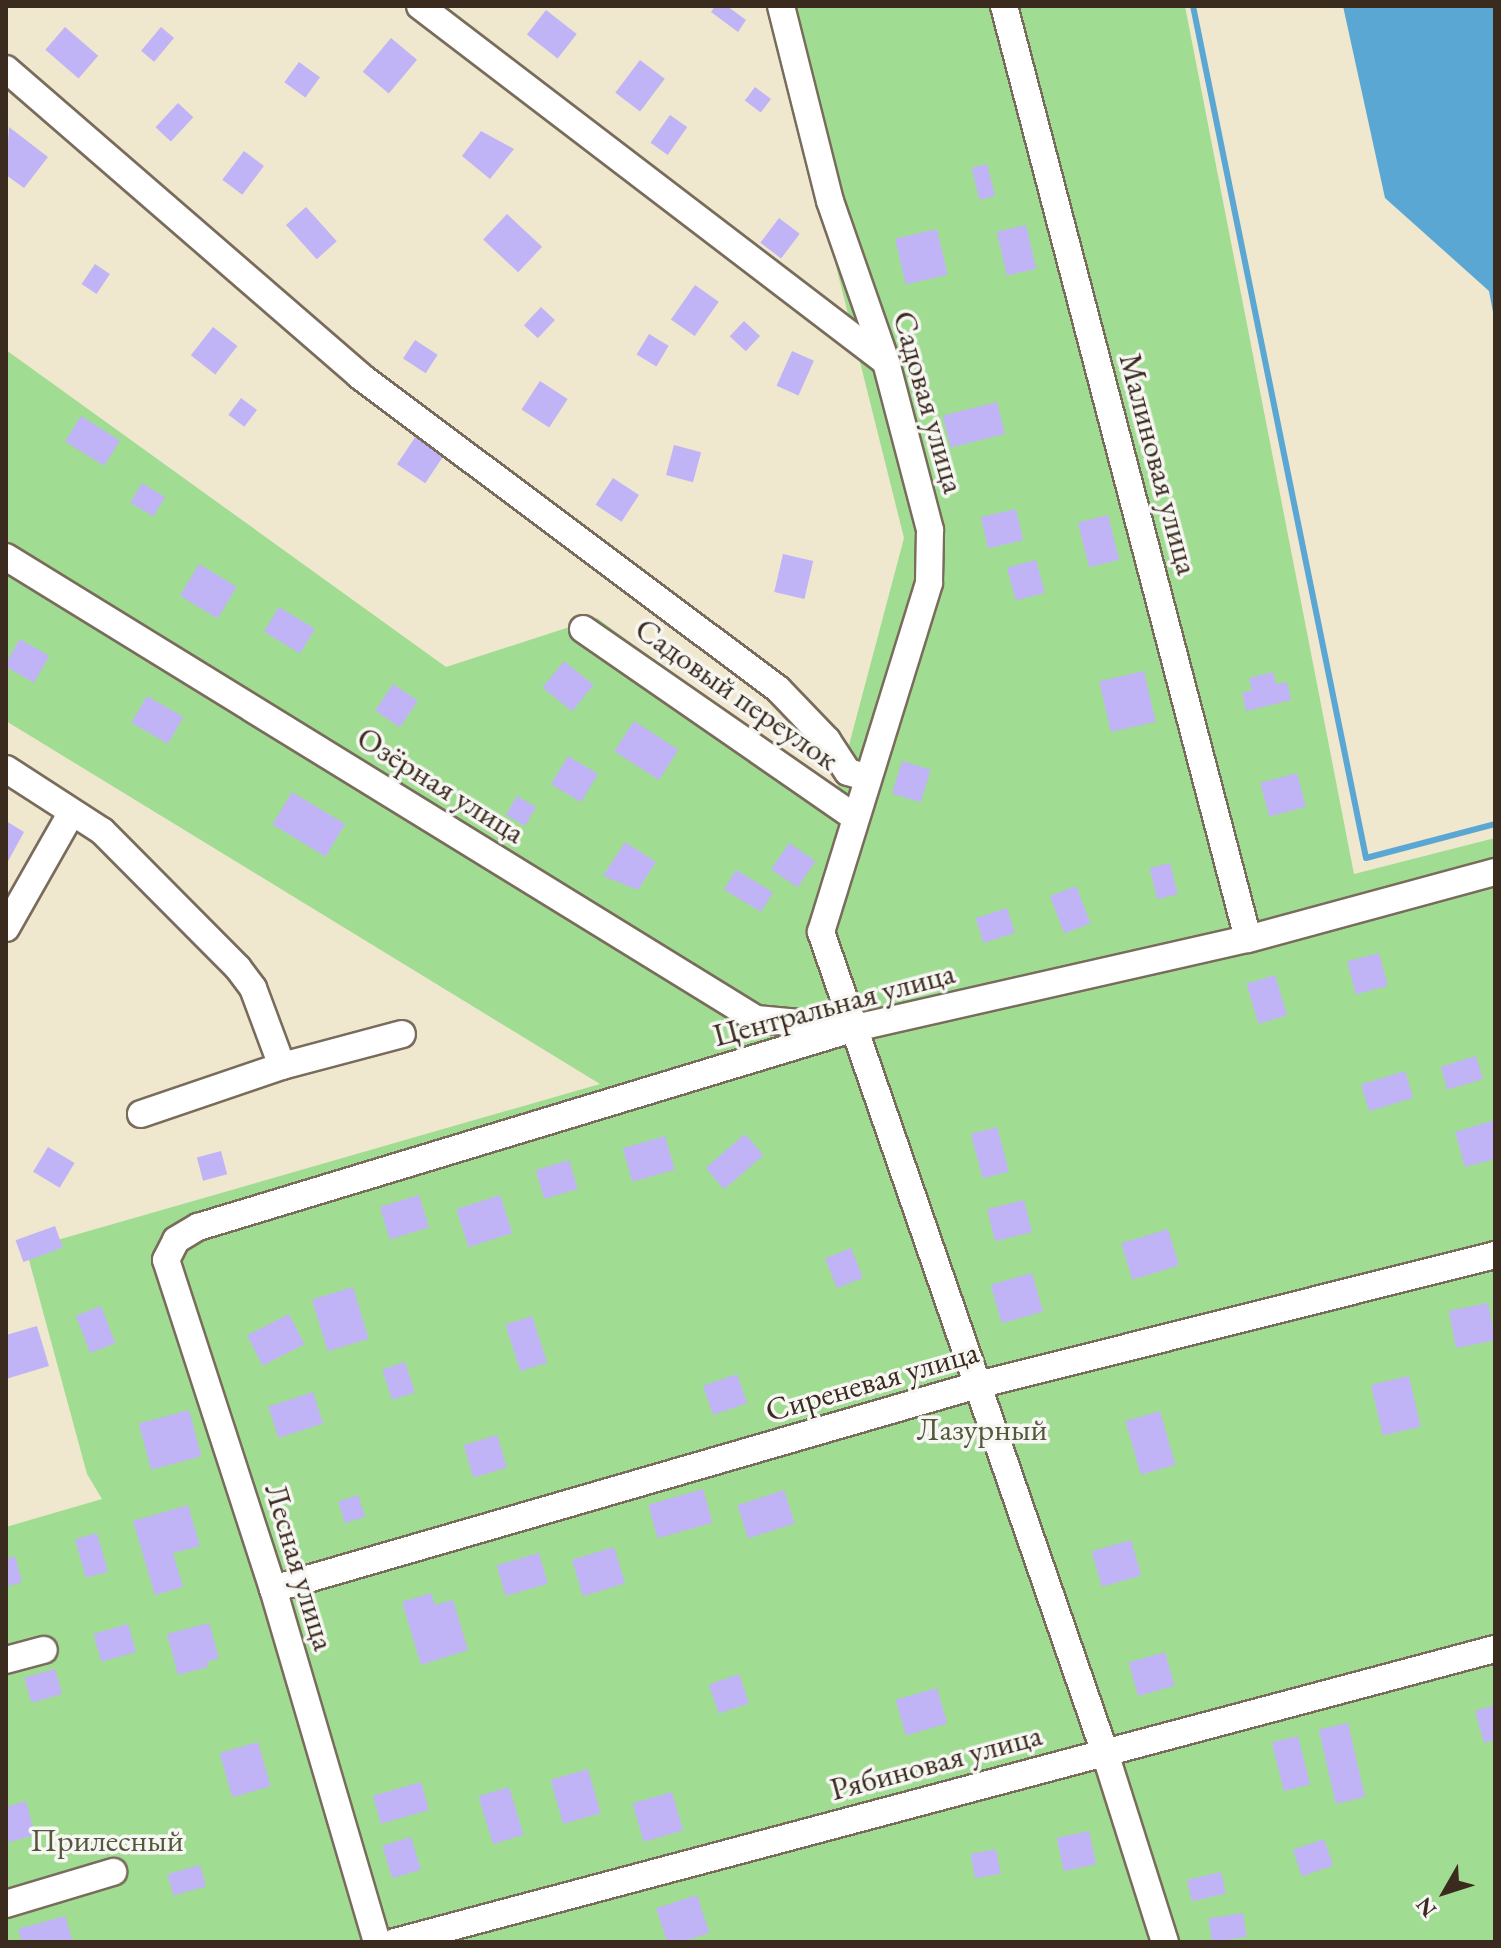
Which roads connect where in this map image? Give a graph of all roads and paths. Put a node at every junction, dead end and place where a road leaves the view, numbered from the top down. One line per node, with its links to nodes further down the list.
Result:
1 (420, 6): 5 (street)
2 (781, 6): 5 (street, Садовая улица)
3 (1004, 6): 14 (street, Малиновая улица)
4 (6, 69): 9 (street)
5 (886, 362): 9 (street, Садовая улица)
6 (6, 557): 15 (street, Озёрная улица)
7 (583, 629): 11 (street, Садовый переулок)
8 (6, 769): 10 (street)
9 (866, 777): 11 (street, Садовая улица)
10 (72, 812): 13 (street); 17 (street)
11 (853, 816): 15 (street, Садовая улица)
12 (1495, 872): 14 (street, Центральная улица)
13 (6, 928)
14 (1248, 939): 15 (street, Центральная улица)
15 (855, 1028): 19 (street, Центральная улица); 21 (street, Садовая улица)
16 (402, 1034): 17 (street)
17 (282, 1066): 18 (street)
18 (141, 1114)
19 (198, 1227): 22 (street, Лесная улица)
20 (1495, 1255): 21 (street, Сиреневая улица)
21 (974, 1386): 22 (street, Сиреневая улица); 26 (street, Садовая улица)
22 (273, 1589): 29 (street, Лесная улица)
23 (1495, 1649): 26 (street, Рябиновая улица)
24 (44, 1650): 25 (street)
25 (6, 1660)
26 (1105, 1753): 30 (street, Рябиновая улица); 31 (street, Садовая улица)
27 (113, 1872): 28 (street)
28 (6, 1904)
29 (377, 1942)
30 (395, 1942)
31 (1165, 1942)

